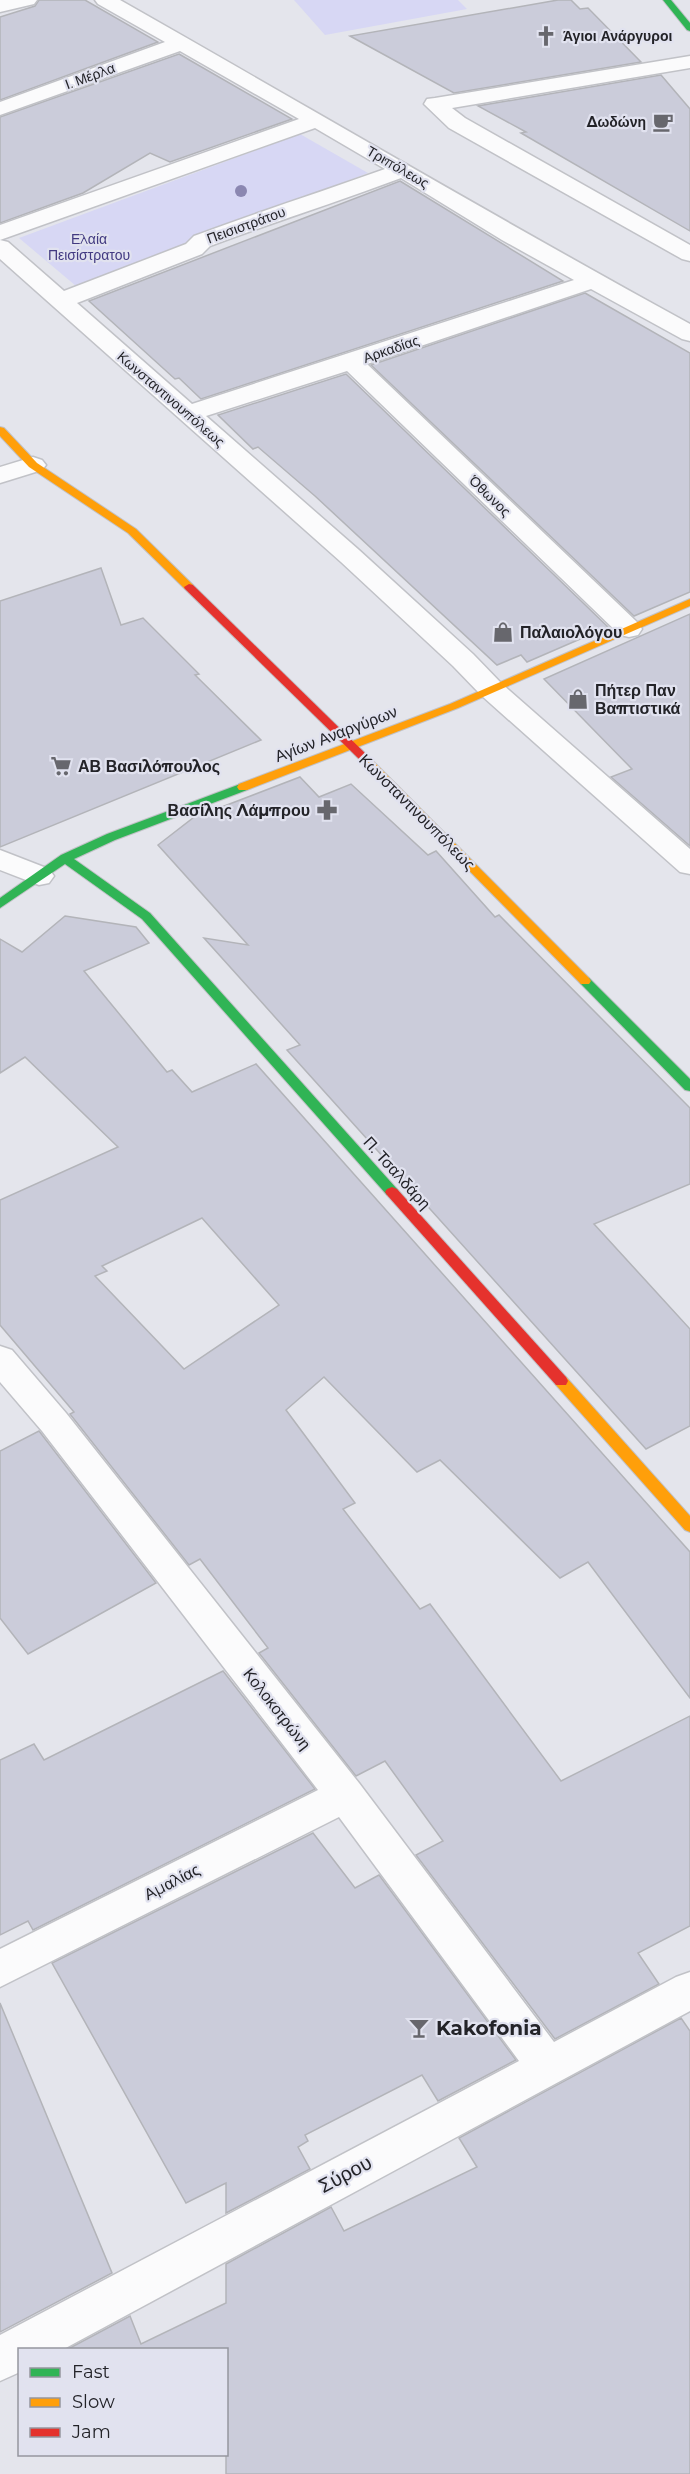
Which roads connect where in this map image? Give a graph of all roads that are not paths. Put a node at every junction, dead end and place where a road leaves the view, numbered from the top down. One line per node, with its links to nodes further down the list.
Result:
1 (27, 0): 4 (street)
2 (105, 0): 6 (street, Τριπόλεως)
3 (667, 0): 5 (street)
4 (0, 6)
5 (690, 28)
6 (180, 44): 8 (street, Ι. Μέρλα); 9 (street, Τριπόλεως)
7 (690, 62): 13 (street)
8 (0, 109)
9 (315, 121): 10 (street, Τριπόλεως); 11 (street)
10 (402, 170): 14 (street, Τριπόλεως); 15 (street, Πεισιστράτου)
11 (0, 233)
12 (0, 247): 15 (street, Κωνσταντινουπόλεως)
13 (690, 254)
14 (593, 281): 16 (street, Τριπόλεως); 17 (street, Αρκαδίας)
15 (60, 301): 18 (street, Κωνσταντινουπόλεως)
16 (690, 334)
17 (351, 362): 18 (street, Αρκαδίας); 23 (street, Όθωνος)
18 (189, 413): 24 (street, Κωνσταντινουπόλεως)
19 (0, 430): 20 (street, Κωνσταντινουπόλεως)
20 (33, 465): 21 (street); 25 (street, Κωνσταντινουπόλεως)
21 (0, 476)
22 (690, 602): 23 (street, Αγίων Αναργύρων)
23 (629, 629): 24 (street, Αγίων Αναργύρων)
24 (492, 690): 25 (street, Αγίων Αναργύρων); 28 (street, Κωνσταντινουπόλεως)
25 (350, 746): 26 (street, Αγίων Αναργύρων); 31 (street, Κωνσταντινουπόλεως)
26 (65, 858): 29 (street, Αγίων Αναργύρων); 33 (street, Π. Τσαλδάρη)
27 (0, 859): 29 (street)
28 (690, 865)
29 (39, 876): 30 (street, Αγίων Αναργύρων)
30 (0, 904)
31 (690, 1087)
32 (0, 1359): 34 (street, Κολοκοτρώνη)
33 (690, 1526)
34 (345, 1795): 35 (street, Αμαλίας); 37 (street, Κολοκοτρώνη)
35 (0, 1969)
36 (690, 1990): 37 (street, Σύρου)
37 (547, 2066): 39 (street, Σύρου)
38 (18, 2348): 40 (street, Σύρου)
39 (19, 2348)
40 (0, 2358)

